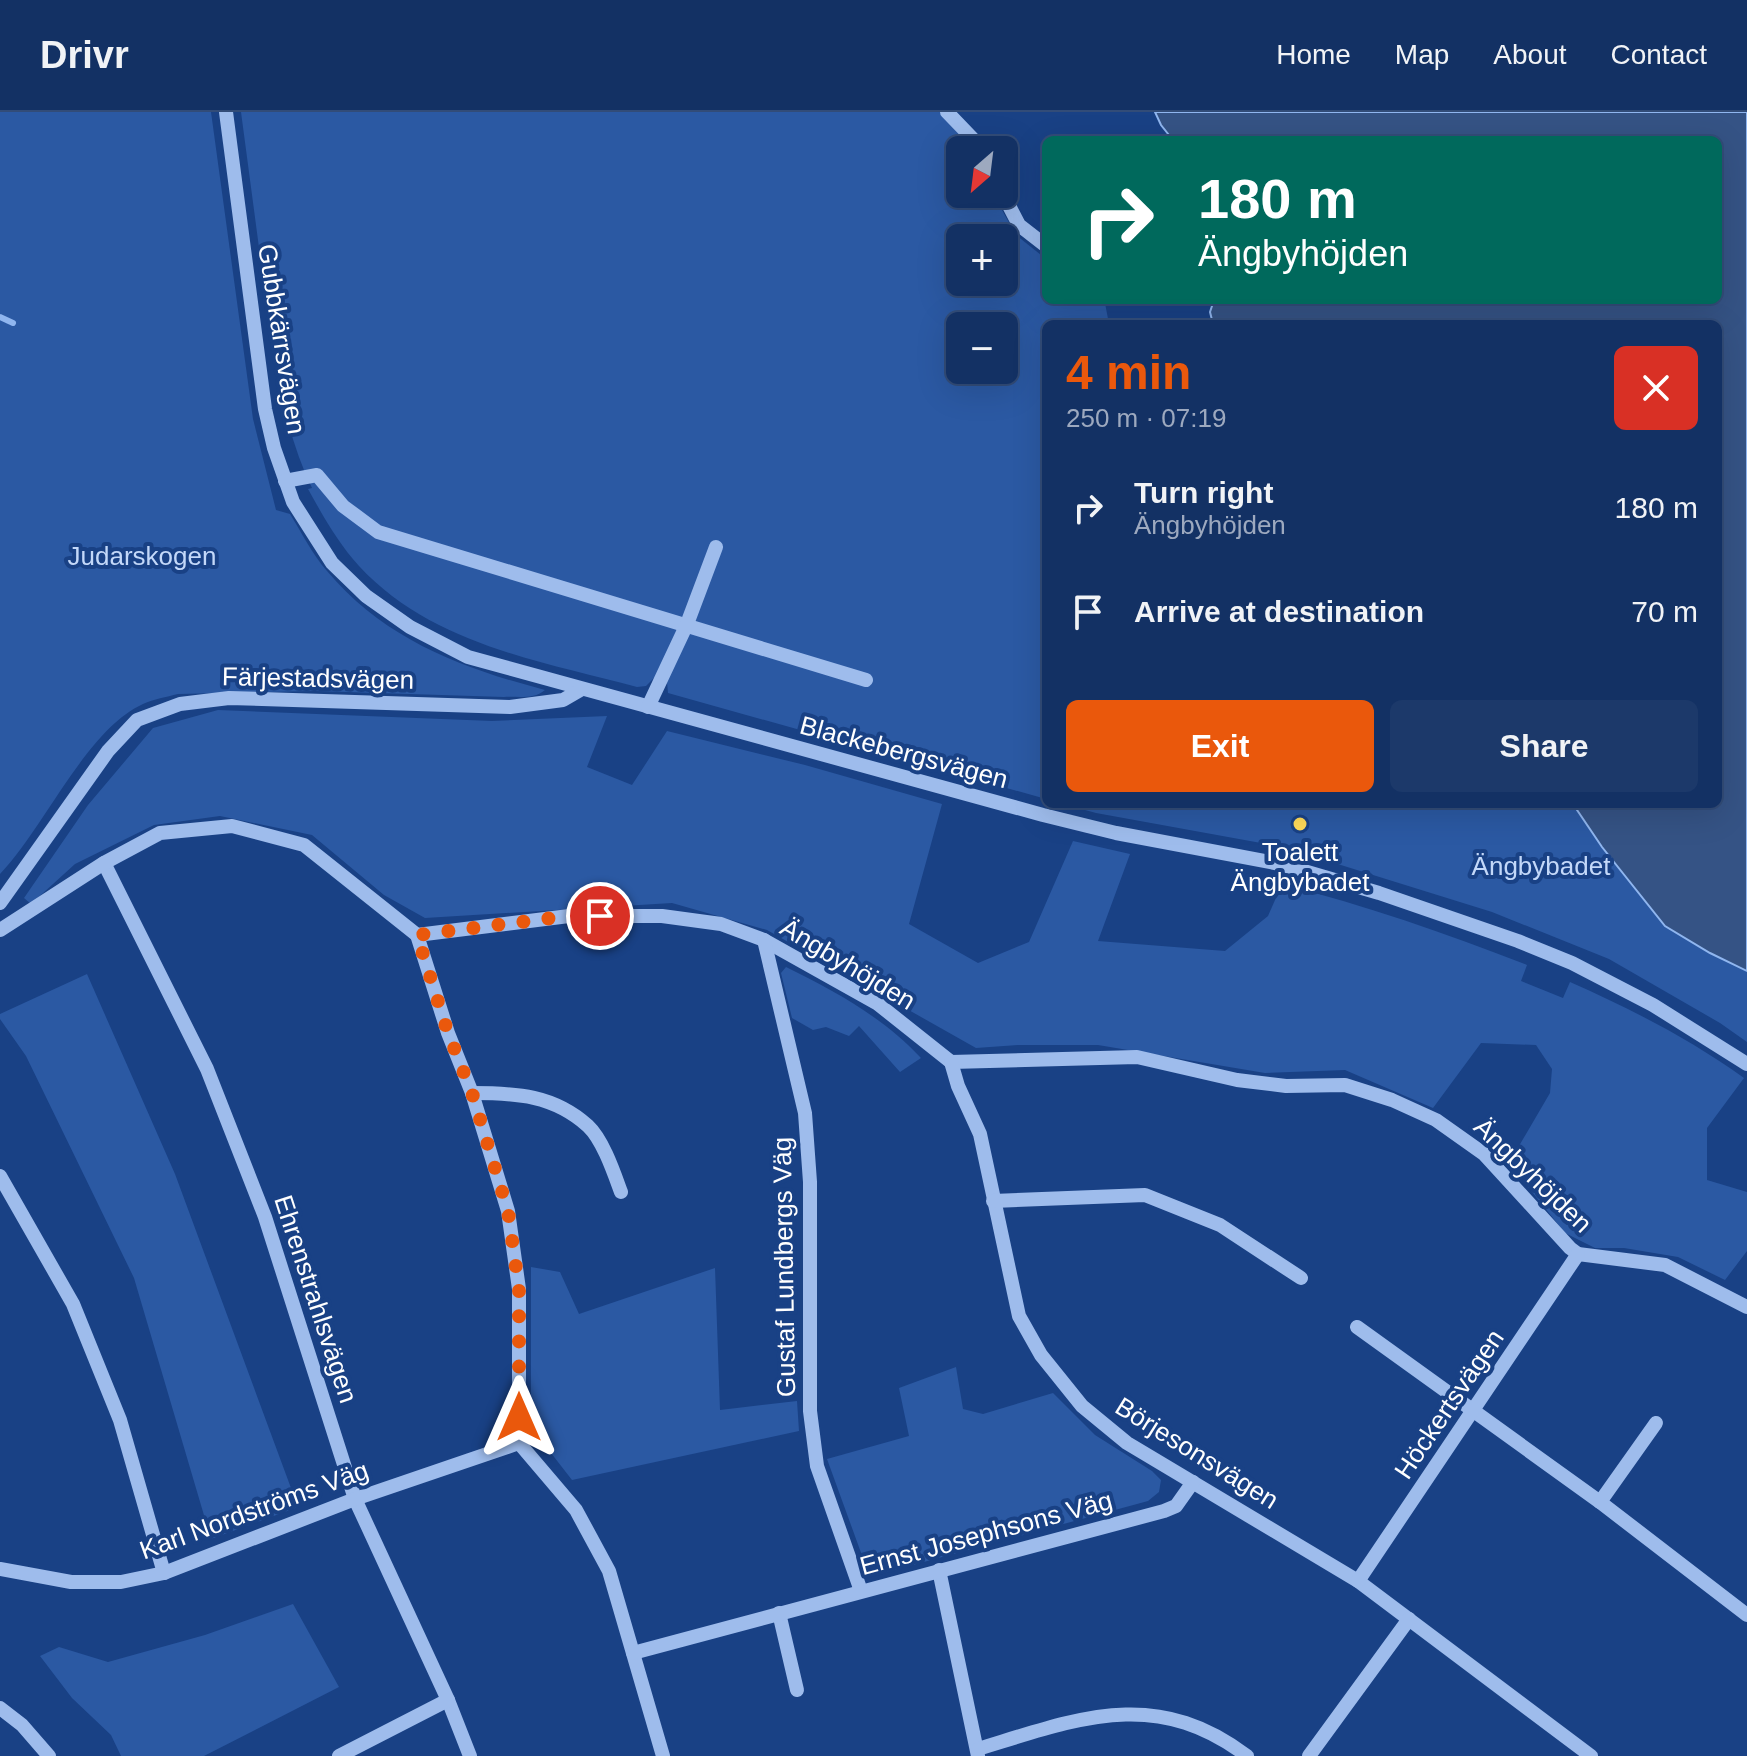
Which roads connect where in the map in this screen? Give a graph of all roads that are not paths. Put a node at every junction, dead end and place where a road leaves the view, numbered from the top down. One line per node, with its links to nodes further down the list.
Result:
1 (226, 112): 6 (street, Gubbkärrsvägen)
2 (947, 112): 3 (street)
3 (970, 136)
4 (1010, 208): 5 (street)
5 (1042, 243)
6 (285, 481): 8 (street); 10 (street, Gubbkärrsvägen)
7 (716, 547): 8 (street)
8 (687, 624): 9 (street); 11 (street)
9 (866, 680)
10 (582, 689): 11 (street, Blackebergsvägen); 13 (street, Färjestadsvägen)
11 (648, 707): 18 (street, Blackebergsvägen)
12 (104, 863): 14 (street); 15 (street); 31 (street, Ehrenstrahlsvägen)
13 (0, 903)
14 (0, 930)
15 (417, 935): 16 (street, Ängbyhöjden); 19 (street)
16 (764, 940): 17 (street, Ängbyhöjden); 37 (street, Gustaf Lundbergs Väg)
17 (951, 1062): 22 (street, Börjesonsvägen); 23 (street, Ängbyhöjden)
18 (1747, 1064)
19 (472, 1093): 21 (street); 29 (street)
20 (0, 1176): 35 (street)
21 (621, 1192)
22 (993, 1201): 24 (street); 30 (street, Börjesonsvägen)
23 (1578, 1254): 25 (street, Ängbyhöjden); 27 (street, Höckertsvägen)
24 (1301, 1278)
25 (1747, 1307)
26 (1357, 1327): 27 (street)
27 (1474, 1410): 32 (street); 36 (street, Höckertsvägen)
28 (1656, 1423): 32 (street)
29 (519, 1443): 31 (street, Karl Nordströms Väg); 41 (street)
30 (1193, 1482): 34 (street, Ernst Josephsons Väg); 36 (street, Börjesonsvägen)
31 (355, 1499): 35 (street, Karl Nordströms Väg); 43 (street, Ehrenstrahlsvägen)
32 (1600, 1502): 39 (street)
33 (0, 1569): 35 (street, Karl Nordströms Väg)
34 (939, 1570): 37 (street, Ernst Josephsons Väg); 45 (street)
35 (164, 1573)
36 (1358, 1581): 40 (street, Börjesonsvägen)
37 (861, 1591): 38 (street, Ernst Josephsons Väg)
38 (779, 1613): 41 (street, Ernst Josephsons Väg); 42 (street)
39 (1747, 1615)
40 (1409, 1619): 51 (street); 52 (street, Börjesonsvägen)
41 (633, 1653): 49 (street)
42 (797, 1690)
43 (448, 1700): 47 (street); 48 (street, Ehrenstrahlsvägen)
44 (0, 1708): 46 (street)
45 (978, 1752): 50 (street)
46 (49, 1756)
47 (339, 1756)
48 (470, 1756)
49 (663, 1756)
50 (1247, 1756)
51 (1309, 1756)
52 (1591, 1756)

